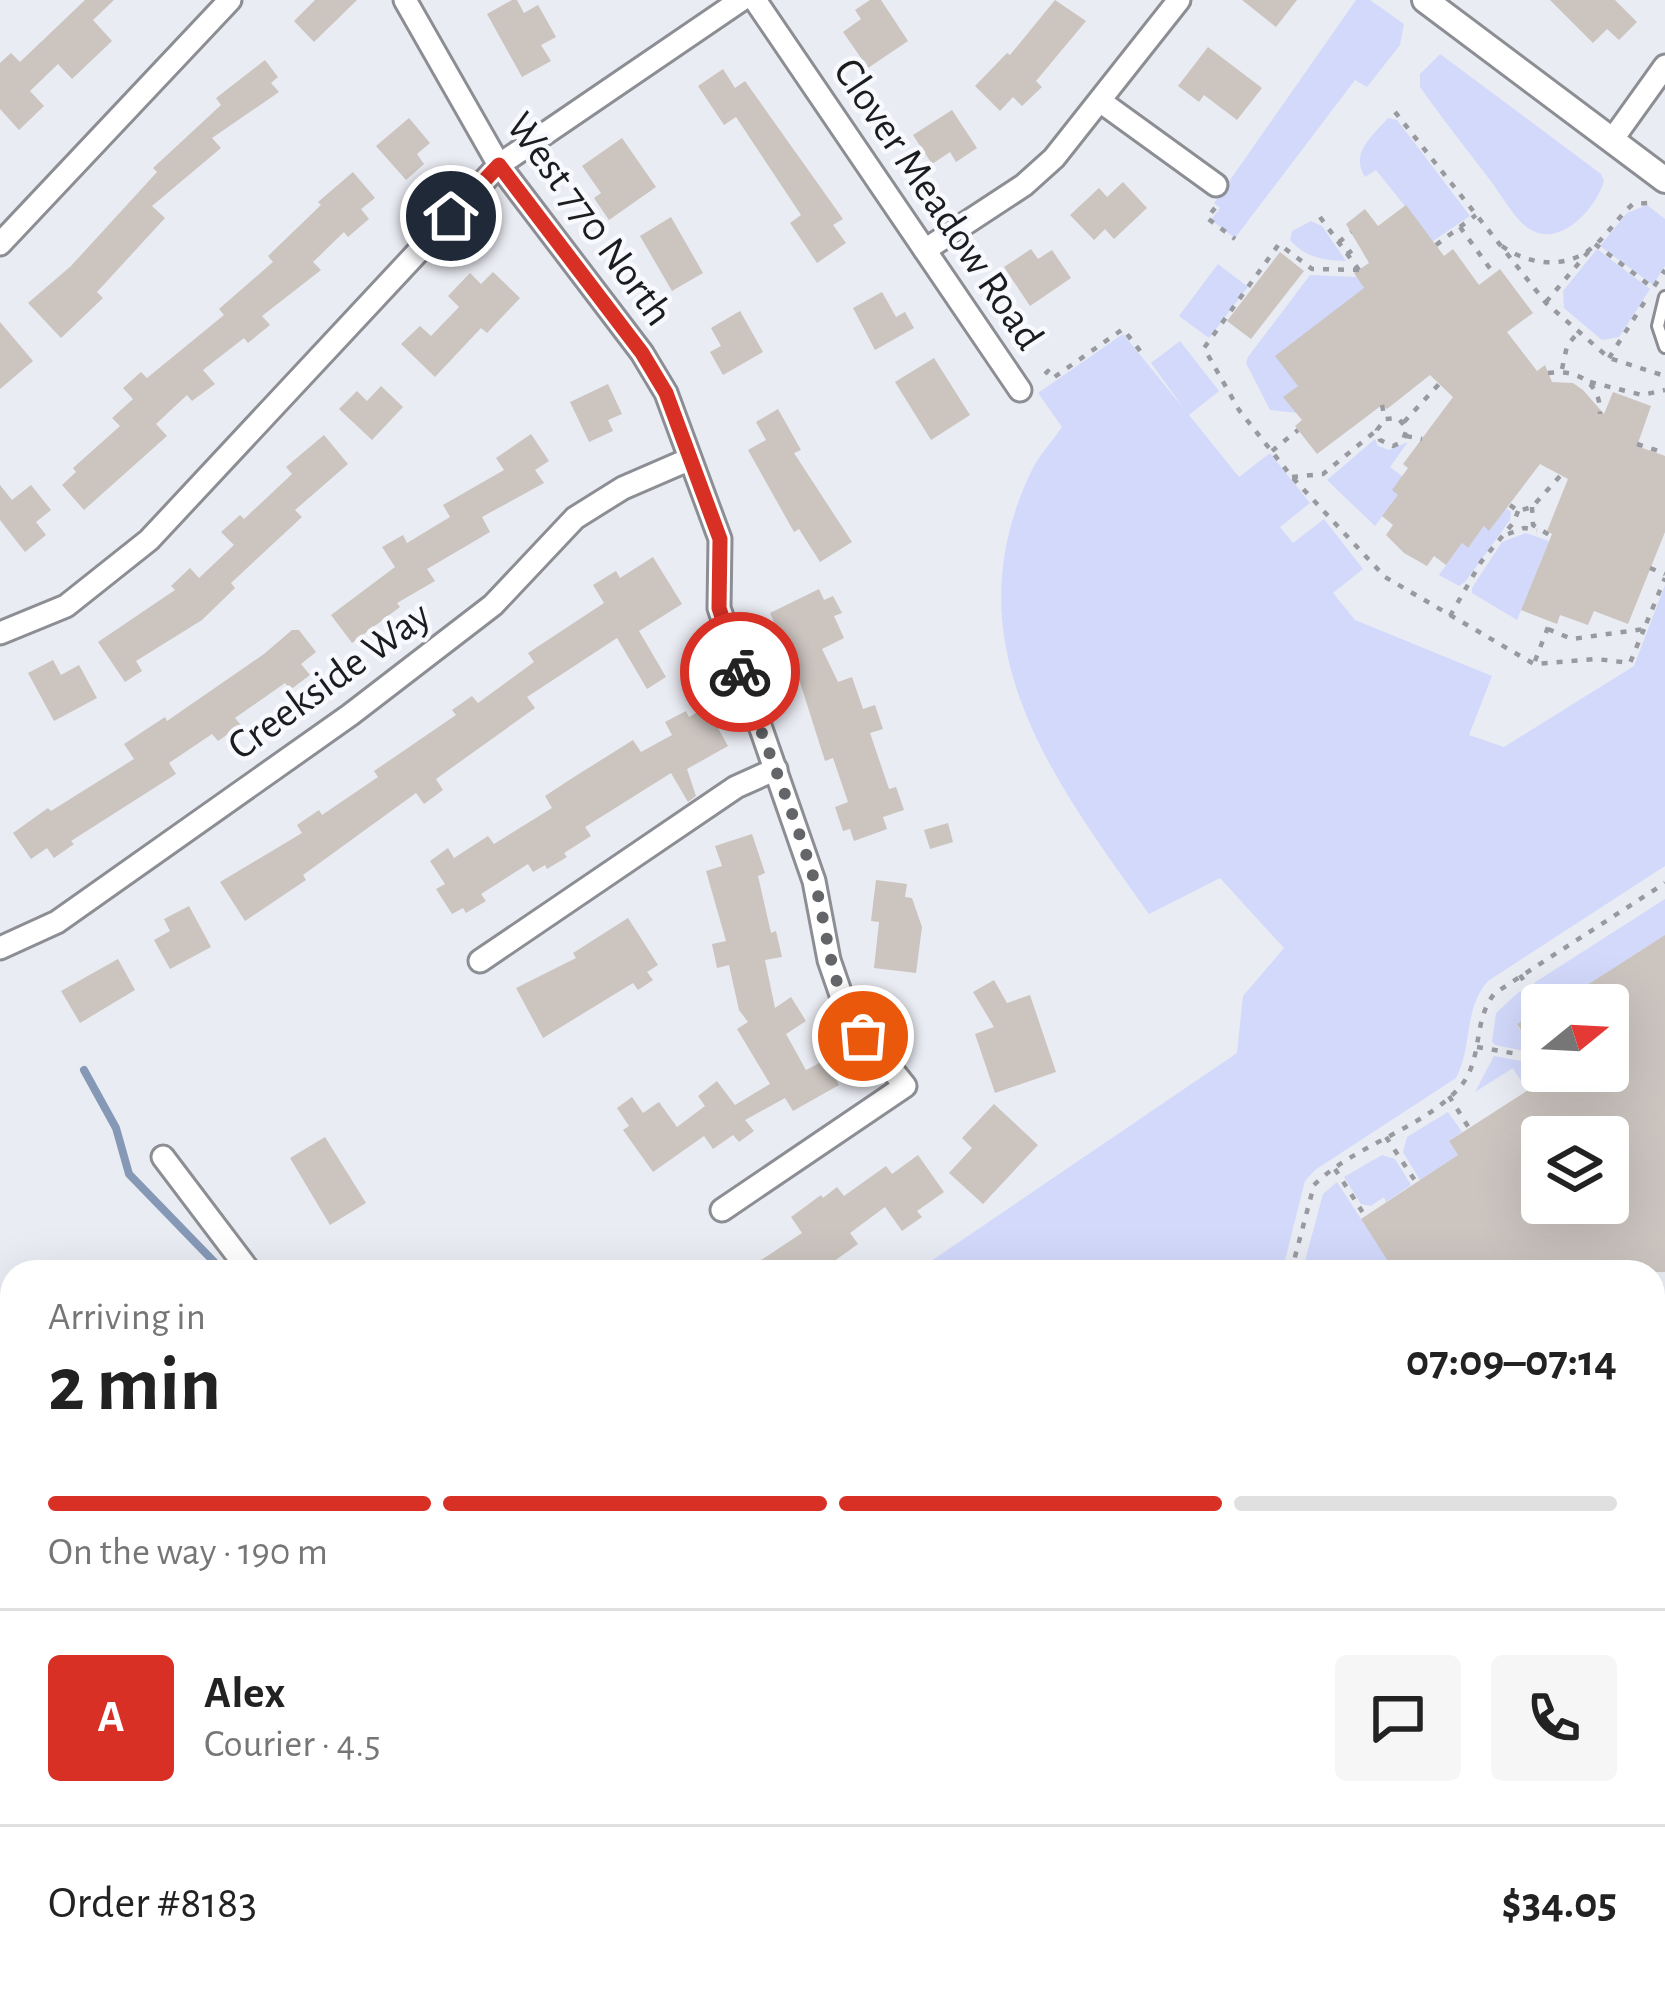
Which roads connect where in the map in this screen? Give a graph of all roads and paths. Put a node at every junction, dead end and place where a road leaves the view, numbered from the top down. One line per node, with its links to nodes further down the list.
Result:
1 (230, 0): 23 (street)
2 (405, 0): 11 (street, West 770 North)
3 (741, 0): 11 (street)
4 (755, 0): 27 (street, Clover Meadow Road)
5 (1179, 0): 8 (street)
6 (1425, 0): 10 (street)
7 (1665, 66): 10 (street)
8 (1100, 100): 13 (street); 27 (street)
9 (1395, 112): 16 (path)
10 (1612, 140): 12 (street)
11 (499, 165): 57 (street, West 770 North); 70 (street)
12 (1665, 180)
13 (1216, 185)
14 (1648, 202): 25 (path)
15 (1215, 208): 21 (path)
16 (1476, 215): 18 (path); 20 (path)
17 (1320, 217): 22 (path)
18 (1460, 226): 24 (path); 30 (path)
19 (1352, 232): 22 (path)
20 (1493, 237): 25 (path); 33 (path)
21 (1234, 239)
22 (1339, 242): 28 (path)
23 (0, 244)
24 (1436, 244)
25 (1594, 246): 31 (path); 33 (path)
26 (1357, 247): 28 (path)
27 (925, 250): 44 (street, Clover Meadow Road)
28 (1347, 254): 55 (path)
29 (1665, 270): 31 (path)
30 (1494, 274)
31 (1653, 288): 37 (path)
32 (1665, 297): 35 (lane)
33 (1546, 303): 34 (path)
34 (1579, 332): 37 (path); 38 (path)
35 (1665, 346)
36 (1145, 357): 40 (path)
37 (1609, 358): 41 (path)
38 (1562, 371): 39 (path); 42 (path)
39 (1548, 373)
40 (1045, 374)
41 (1665, 376)
42 (1590, 382): 45 (path); 47 (path)
43 (1439, 384): 49 (path)
44 (1020, 390)
45 (1665, 390)
46 (1382, 405): 48 (path)
47 (1600, 413)
48 (1385, 418): 49 (path); 51 (path)
49 (1404, 422): 52 (path)
50 (1298, 430): 55 (path)
51 (1377, 430): 52 (path); 59 (path)
52 (1406, 436): 53 (path)
53 (1422, 439)
54 (1637, 443): 56 (path)
55 (1272, 451): 59 (path)
56 (1665, 453)
57 (690, 459): 72 (street, West 770 North); 74 (street, Creekside Way)
58 (1561, 475): 61 (path)
59 (1292, 477): 68 (path)
60 (1510, 505): 62 (path)
61 (1532, 507): 62 (path); 63 (path)
62 (1518, 511): 65 (path)
63 (1537, 530): 64 (path); 65 (path)
64 (1551, 536)
65 (1497, 540): 68 (path)
66 (1650, 568): 67 (path)
67 (1665, 576): 69 (path)
68 (1450, 616): 71 (path)
69 (1644, 629): 71 (path); 71 (path)
70 (1, 633)
71 (1534, 664)
72 (776, 769): 75 (street); 86 (street, West 770 North)
73 (1665, 884): 76 (path)
74 (0, 948)
75 (481, 961)
76 (1520, 975): 77 (path); 78 (path)
77 (1526, 984)
78 (1478, 1047): 79 (path); 80 (path)
79 (1521, 1055)
80 (1449, 1096): 81 (path); 82 (path)
81 (1469, 1128)
82 (1386, 1137): 84 (path); 85 (path)
83 (164, 1157): 88 (street)
84 (1335, 1169): 87 (path); 89 (path)
85 (1416, 1182)
86 (722, 1210)
87 (1365, 1216)
88 (241, 1260)
89 (1294, 1260)

